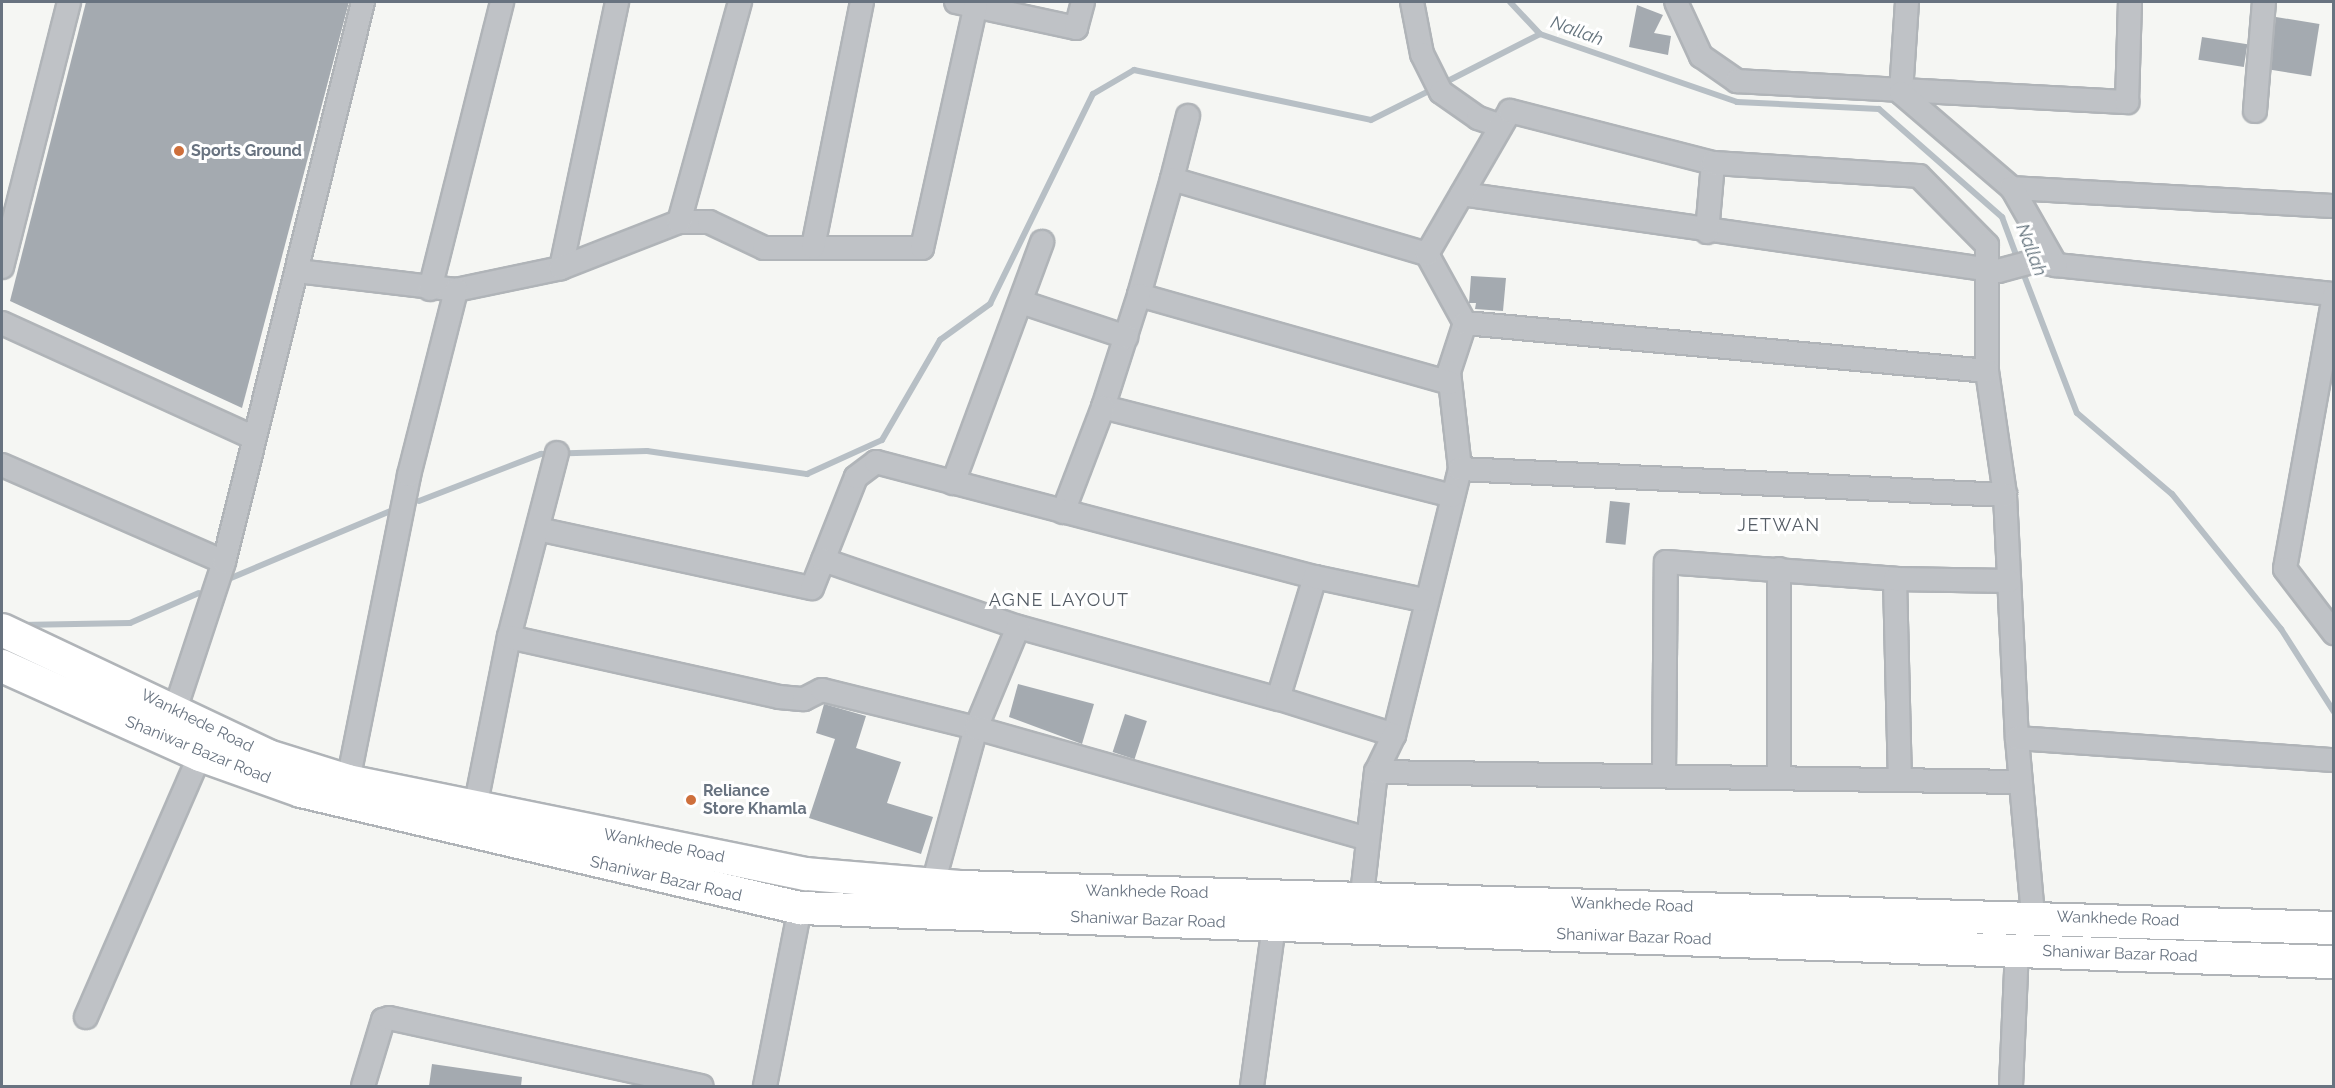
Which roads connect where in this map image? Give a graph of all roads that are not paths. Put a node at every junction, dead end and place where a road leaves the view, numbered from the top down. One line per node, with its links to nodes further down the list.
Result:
1 (69, 2): 29 (street)
2 (363, 2): 32 (street)
3 (502, 2): 33 (street)
4 (617, 2): 30 (street)
5 (741, 2): 23 (street)
6 (862, 2): 26 (street)
7 (1083, 2): 13 (street)
8 (1412, 2): 17 (street)
9 (1676, 2): 14 (street)
10 (1907, 2): 14 (street)
11 (2130, 2): 14 (street)
12 (2264, 2): 15 (street)
13 (966, 3): 26 (street)
14 (1901, 93): 20 (street)
15 (2255, 111)
16 (1188, 116): 19 (street)
17 (1501, 126): 18 (street); 21 (street)
18 (1713, 163): 24 (street); 31 (street)
19 (1172, 179): 27 (street); 35 (street)
20 (2012, 188): 22 (street); 28 (street)
21 (1462, 194): 24 (street); 27 (street)
22 (2334, 206)
23 (678, 222): 26 (street); 30 (street)
24 (1707, 232): 31 (street)
25 (1042, 242): 37 (street)
26 (813, 247)
27 (1427, 254): 39 (street)
28 (2045, 263): 31 (street); 36 (street)
29 (2, 267)
30 (561, 268): 34 (street)
31 (1993, 270): 41 (street)
32 (297, 271): 33 (street); 44 (street)
33 (429, 289): 34 (street)
34 (456, 290): 77 (street)
35 (1139, 295): 40 (street); 42 (street)
36 (2334, 295): 62 (street)
37 (1021, 302): 40 (street); 48 (street)
38 (2, 323): 44 (street)
39 (1465, 323): 41 (street); 42 (street)
40 (1125, 338): 43 (street)
41 (1987, 371): 49 (street)
42 (1450, 383): 47 (street)
43 (1103, 407): 50 (street); 51 (street)
44 (254, 438): 54 (street)
45 (557, 453): 52 (street)
46 (2, 465): 54 (street)
47 (1460, 469): 49 (street); 50 (street)
48 (952, 483): 51 (street); 53 (street)
49 (2005, 495): 58 (street)
50 (1452, 496): 59 (street)
51 (1063, 512): 56 (street)
52 (538, 529): 53 (street); 63 (street)
53 (823, 560): 60 (street)
54 (224, 562): 66 (street)
55 (1779, 569): 57 (street); 74 (street); 75 (street)
56 (1315, 578): 59 (street); 65 (street)
57 (1895, 579): 58 (street); 76 (street)
58 (2009, 581): 70 (street)
59 (1423, 600): 69 (street)
60 (1018, 627): 65 (street); 68 (street)
61 (2, 630): 66 (main road, Wankhede Road)
62 (2334, 633)
63 (509, 637): 68 (street); 79 (street)
64 (2, 666): 71 (main road, Shaniwar Bazar Road)
65 (1277, 698): 69 (street)
66 (176, 710): 67 (main road, Wankhede Road)
67 (211, 724): 71 (street); 77 (main road, Wankhede Road)
68 (976, 728): 80 (street); 81 (street)
69 (1394, 735): 73 (street)
70 (2017, 738): 72 (street); 78 (street)
71 (200, 755): 82 (main road, Shaniwar Bazar Road); 89 (street)
72 (2333, 760)
73 (1376, 772): 74 (street); 80 (street)
74 (1664, 774): 75 (street)
75 (1779, 777): 76 (street)
76 (1900, 779): 78 (street)
77 (348, 781): 79 (main road, Wankhede Road)
78 (2019, 782): 84 (street)
79 (475, 808): 81 (main road, Wankhede Road)
80 (1364, 838): 83 (street)
81 (933, 884): 83 (main road, Wankhede Road)
82 (801, 908): 85 (main road, Shaniwar Bazar Road); 92 (street)
83 (1360, 912): 84 (main road, Wankhede Road); 85 (main road, Shaniwar Bazar Road); 87 (main road, Shaniwar Bazar Road)
84 (2033, 915): 86 (main road, Wankhede Road)
85 (1274, 925): 93 (street)
86 (2334, 928)
87 (2017, 951): 88 (main road, Shaniwar Bazar Road); 94 (street)
88 (2334, 962)
89 (86, 1017)
90 (363, 1086): 91 (street)
91 (702, 1086)
92 (765, 1086)
93 (1252, 1086)
94 (2011, 1086)

